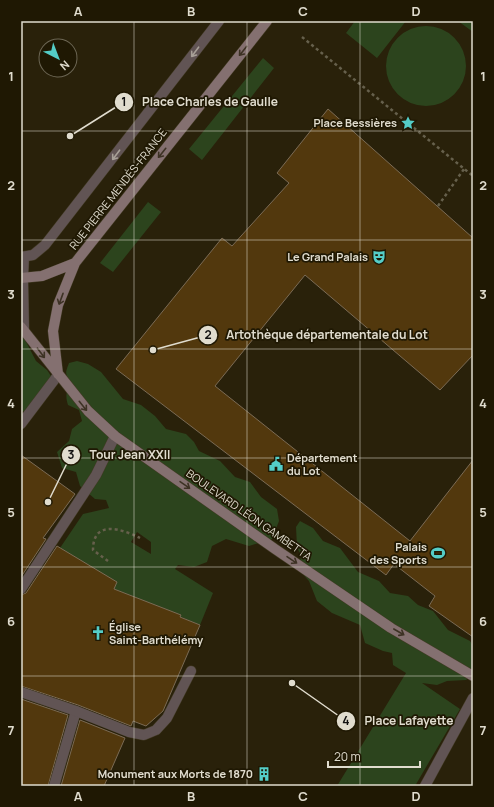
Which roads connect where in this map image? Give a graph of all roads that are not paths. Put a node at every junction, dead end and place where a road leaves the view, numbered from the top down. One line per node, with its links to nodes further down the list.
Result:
1 (219, 21): 3 (street, one-way to 3)
2 (267, 21): 4 (main road, RUE PIERRE MENDÈS-FRANCE, one-way to 4)
3 (22, 257): 5 (street)
4 (74, 263): 5 (main road); 7 (main road, RUE PIERRE MENDÈS-FRANCE, one-way to 7)
5 (22, 278): 6 (street)
6 (23, 328): 7 (main road, BOULEVARD LÉON GAMBETTA, one-way to 7)
7 (58, 375): 8 (street); 9 (main road, BOULEVARD LÉON GAMBETTA, one-way to 9)
8 (21, 424)
9 (115, 436): 10 (street); 12 (main road, BOULEVARD LÉON GAMBETTA, one-way to 12)
10 (21, 589)
11 (191, 671): 15 (street)
12 (473, 676)
13 (21, 692): 15 (street)
14 (473, 698): 17 (street)
15 (76, 711): 16 (street)
16 (54, 786)
17 (425, 786)

